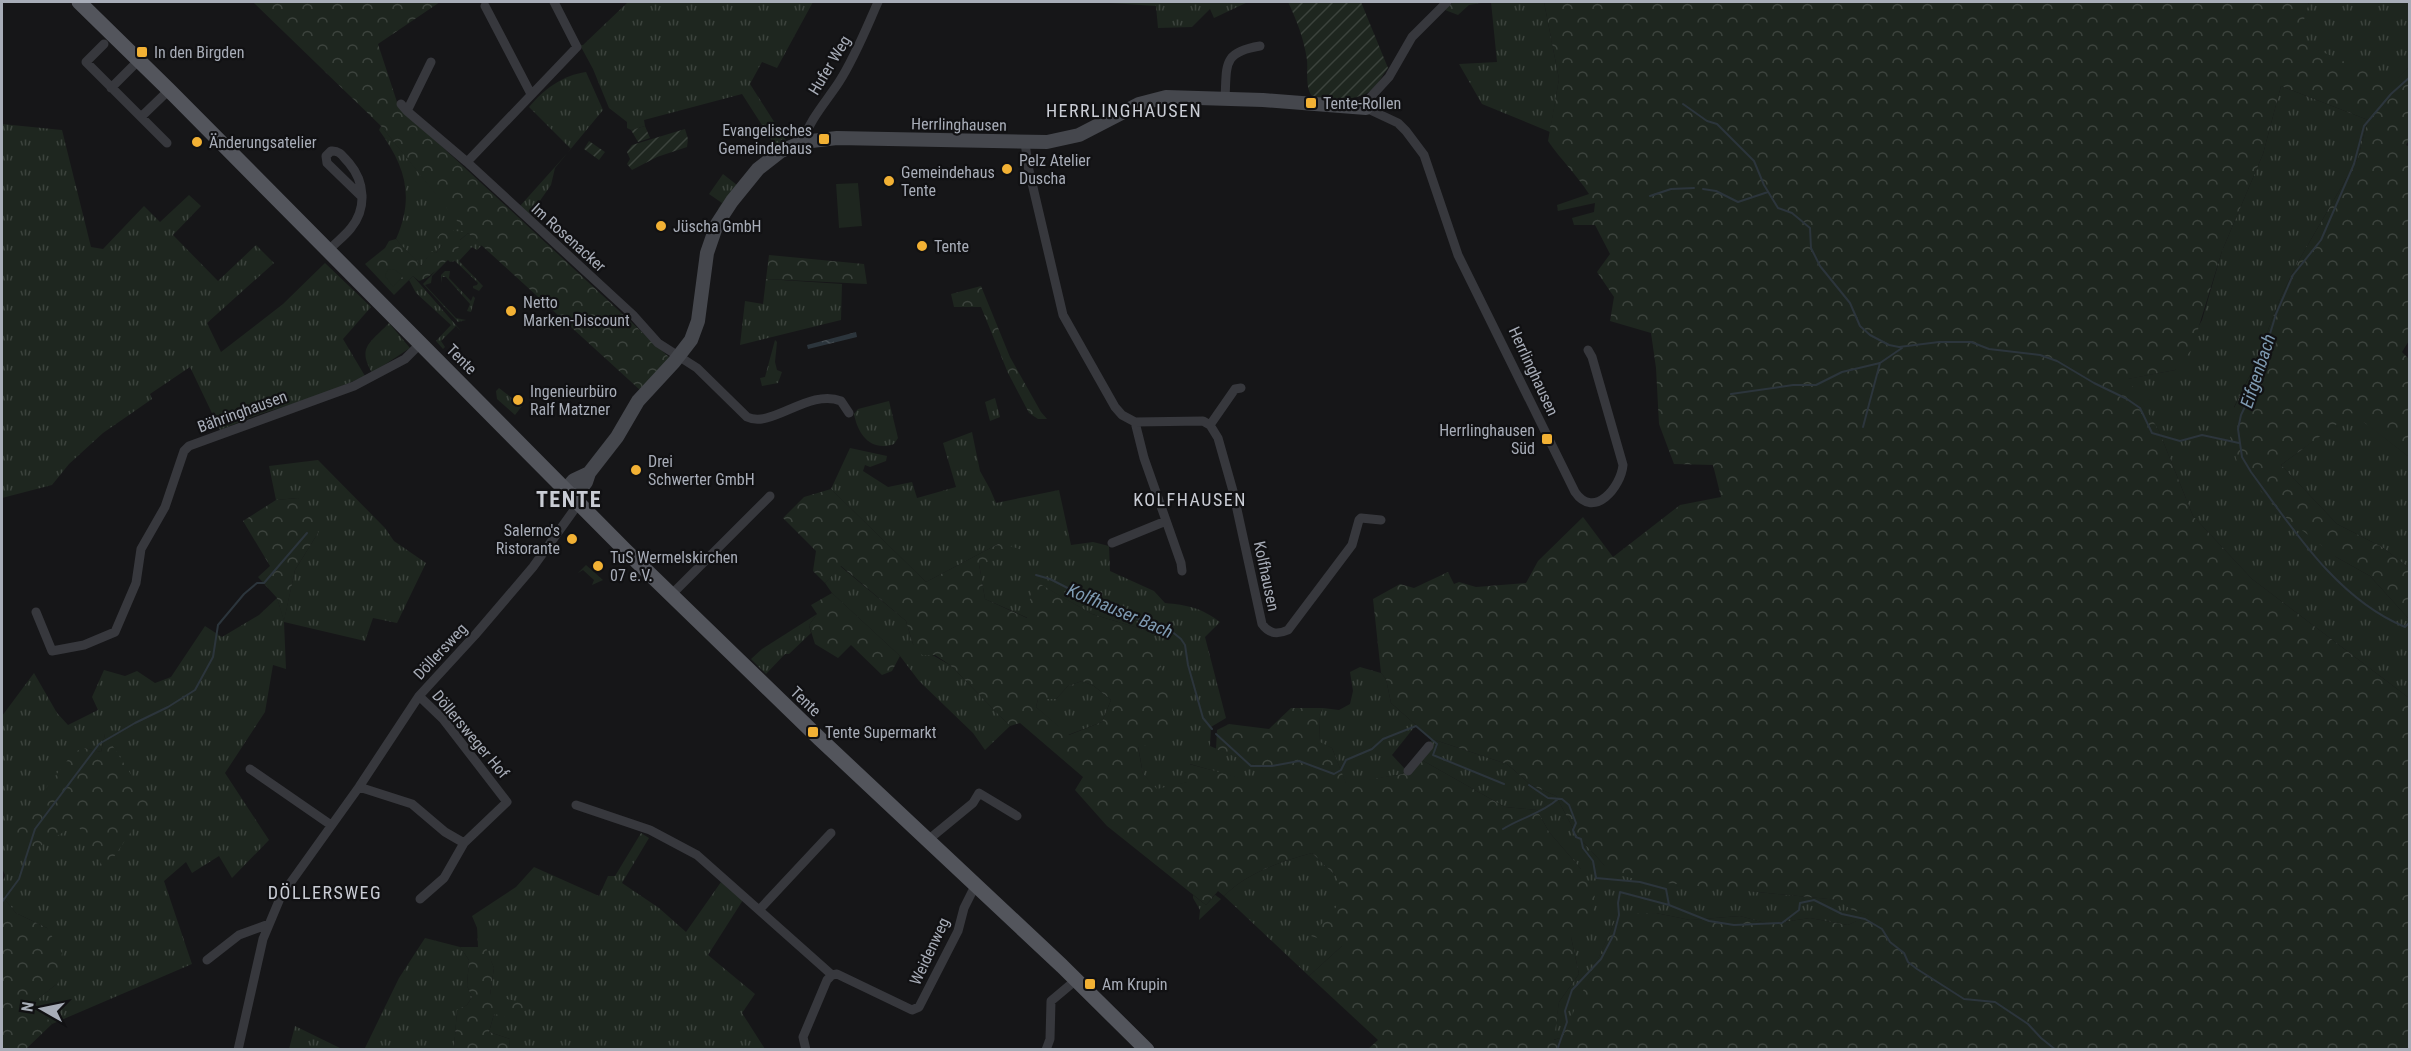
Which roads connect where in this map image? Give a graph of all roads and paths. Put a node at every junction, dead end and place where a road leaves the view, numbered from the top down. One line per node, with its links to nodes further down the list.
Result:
1 (79, 2): 8 (main road, Tente)
2 (554, 2): 12 (street)
3 (878, 2): 16 (street, Hufer Weg)
4 (1448, 2): 14 (street)
5 (485, 6): 12 (street)
6 (104, 44): 10 (street)
7 (1260, 46): 13 (street)
8 (139, 60): 10 (street); 11 (main road, Tente)
9 (431, 62): 19 (street, Im Rosenacker)
10 (111, 88): 15 (street)
11 (169, 90): 15 (street); 21 (main road, Tente)
12 (531, 94): 19 (street)
13 (1225, 98): 14 (street, Herrlinghausen); 17 (street, Herrlinghausen)
14 (1366, 108): 23 (street, Herrlinghausen)
15 (141, 117): 18 (street)
16 (803, 142): 17 (street, Herrlinghausen); 24 (street, Herrlinghausen)
17 (1025, 142): 27 (street)
18 (167, 143)
19 (467, 162): 24 (street, Im Rosenacker)
20 (362, 197): 20 (street); 21 (street)
21 (328, 251): 22 (main road, Tente)
22 (420, 344): 30 (main road, Tente); 36 (street, Bähringhausen)
23 (1588, 350)
24 (677, 359): 26 (street); 30 (street, Herrlinghausen)
25 (1241, 388): 28 (street)
26 (849, 413)
27 (1135, 422): 28 (street); 32 (street)
28 (1210, 425): 31 (street, Kolfhausen)
29 (770, 496): 35 (street)
30 (573, 497): 35 (main road, Tente); 37 (street, Döllersweg)
31 (1381, 520)
32 (1166, 521): 33 (street); 34 (street)
33 (1112, 543)
34 (1182, 572)
35 (671, 595): 46 (main road, Tente)
36 (36, 612)
37 (419, 696): 41 (street, Döllersweg); 47 (street, Döllersweger Hof)
38 (1429, 746): 40 (street)
39 (250, 769): 44 (street)
40 (1408, 771)
41 (359, 787): 44 (street, Döllersweg); 47 (street)
42 (576, 805): 50 (street, Weidenweg)
43 (1017, 816): 46 (street)
44 (332, 825): 51 (street, Döllersweg)
45 (831, 833): 50 (street)
46 (928, 840): 48 (main road, Tente)
47 (464, 843): 49 (street, Döllersweger Hof)
48 (975, 886): 53 (street, Weidenweg); 54 (main road, Tente)
49 (420, 899)
50 (760, 909): 53 (street, Weidenweg)
51 (269, 924): 52 (street); 56 (street, Döllersweg)
52 (207, 960)
53 (832, 975): 55 (street)
54 (1076, 980): 57 (street); 58 (main road, Tente)
55 (802, 1048)
56 (238, 1050)
57 (1046, 1050)
58 (1147, 1050)

